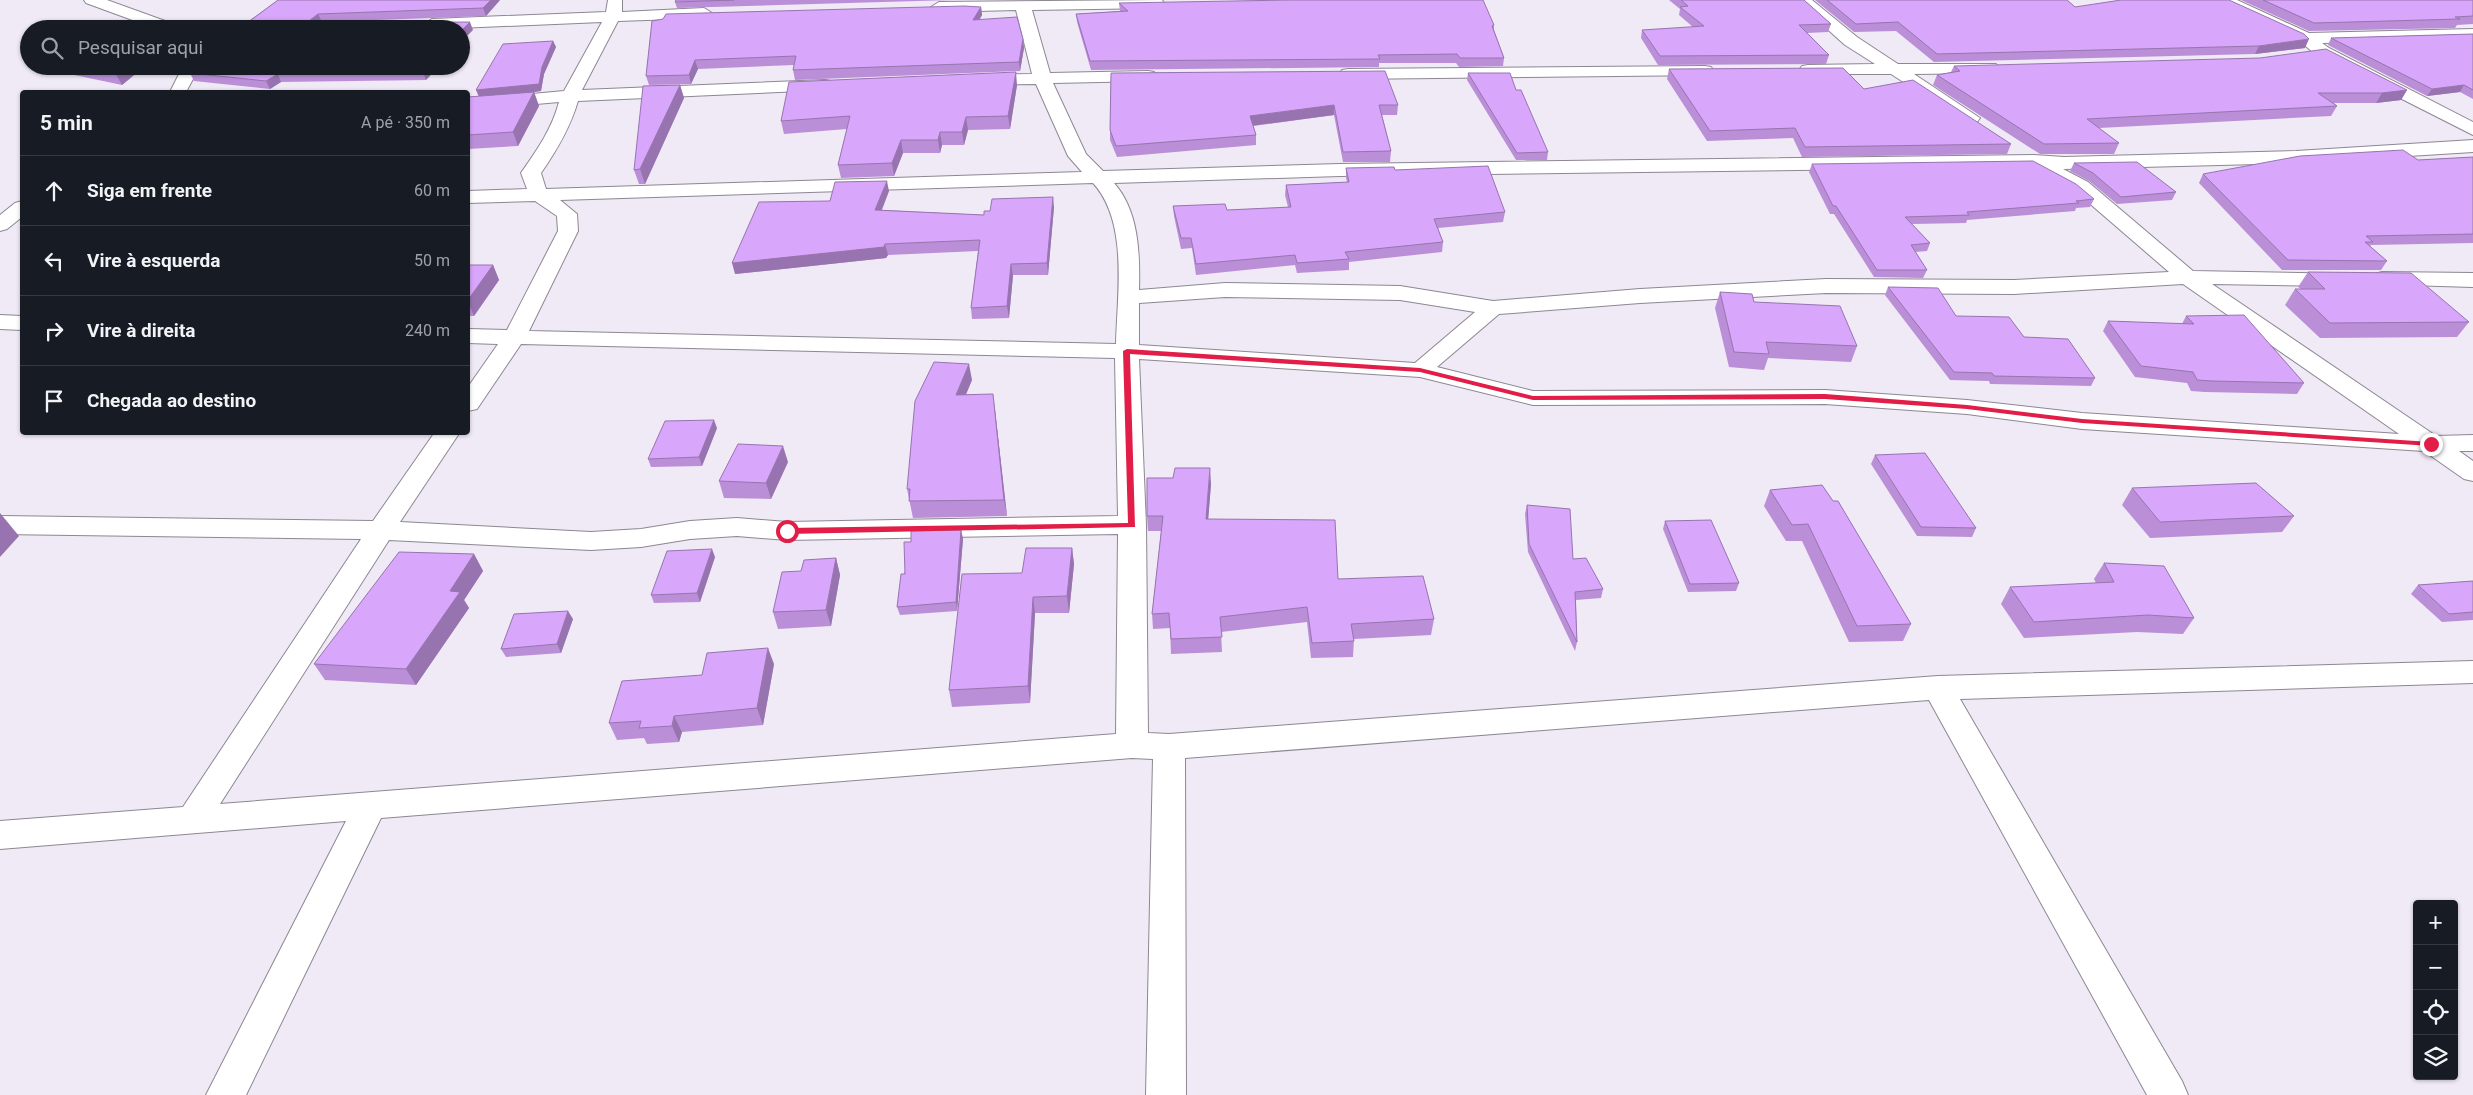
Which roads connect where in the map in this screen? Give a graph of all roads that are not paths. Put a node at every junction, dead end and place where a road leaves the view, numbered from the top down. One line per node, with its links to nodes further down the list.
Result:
1 (92, 0): 9 (street)
2 (136, 0): 9 (street)
3 (1803, 0): 17 (street)
4 (2224, 0): 14 (street)
5 (1021, 3): 6 (street); 8 (street); 22 (street)
6 (1168, 3)
7 (614, 8): 10 (street); 12 (street); 26 (street)
8 (922, 8)
9 (120, 9): 11 (street)
10 (722, 13)
11 (149, 20)
12 (468, 20)
13 (2473, 34): 14 (street)
14 (2305, 46): 29 (street)
15 (2008, 67): 17 (street)
16 (1792, 70): 17 (street)
17 (1899, 70): 28 (street)
18 (1723, 71): 19 (street)
19 (1329, 74)
20 (187, 75): 25 (street)
21 (1161, 76): 22 (street)
22 (1042, 78): 23 (street); 33 (street)
23 (963, 81)
24 (846, 85): 26 (street)
25 (179, 90)
26 (570, 96): 27 (street); 34 (street)
27 (470, 105)
28 (1986, 129)
29 (2473, 129)
30 (2010, 145): 32 (street)
31 (2473, 146): 32 (street)
32 (2034, 161): 33 (street); 40 (street)
33 (1098, 176): 34 (street); 42 (street)
34 (538, 194): 35 (street); 47 (street)
35 (470, 197)
36 (0, 207): 37 (street)
37 (20, 207)
38 (20, 209): 39 (street)
39 (0, 225)
40 (2188, 277): 41 (street); 43 (street); 53 (street)
41 (2473, 280)
42 (1128, 297): 43 (street); 48 (street)
43 (1493, 308): 49 (street)
44 (0, 322): 45 (street)
45 (20, 323)
46 (470, 336): 47 (street)
47 (514, 338): 48 (street); 50 (street)
48 (1127, 351): 49 (street); 56 (street)
49 (1420, 370): 53 (street)
50 (470, 401)
51 (446, 435): 57 (street)
52 (2473, 443): 53 (street)
53 (2431, 444): 54 (street)
54 (2473, 473)
55 (0, 524): 57 (street)
56 (1132, 525): 57 (street); 60 (street)
57 (380, 530): 63 (street)
58 (2473, 672): 59 (street)
59 (1938, 688): 61 (street); 67 (street)
60 (1132, 745): 61 (street); 62 (street)
61 (1169, 747): 66 (street)
62 (370, 806): 63 (street); 65 (street)
63 (192, 820): 64 (street)
64 (0, 835)
65 (226, 1095)
66 (1166, 1095)
67 (2168, 1095)

